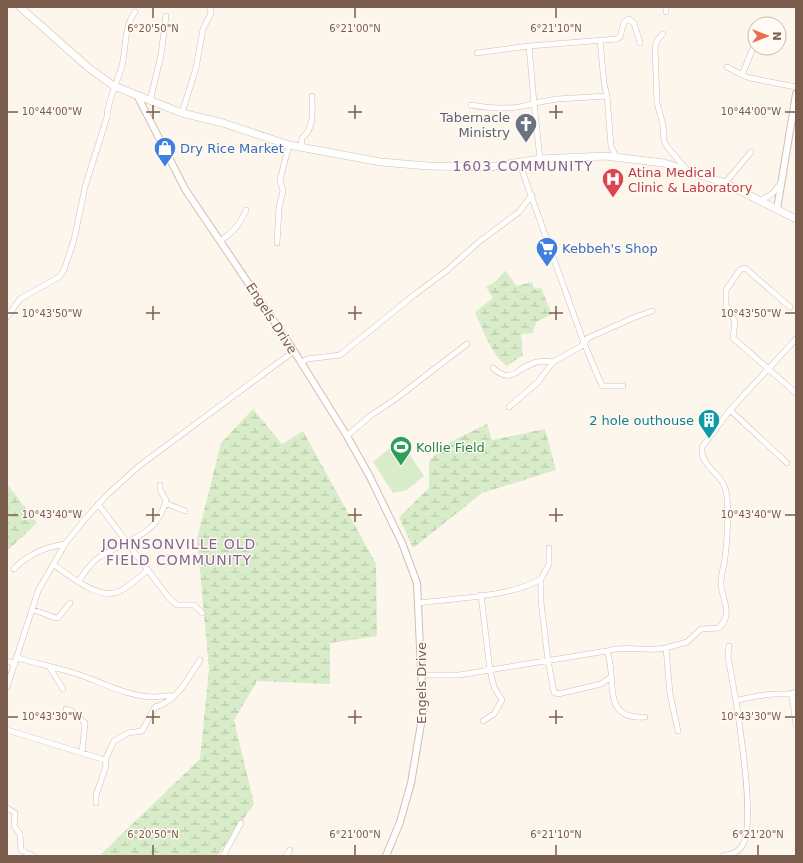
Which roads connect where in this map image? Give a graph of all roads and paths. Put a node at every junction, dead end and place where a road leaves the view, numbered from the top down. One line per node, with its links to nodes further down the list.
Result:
1 (20, 7): 13 (main road)
2 (210, 7): 22 (street)
3 (135, 12): 13 (street)
4 (166, 16): 19 (street)
5 (663, 34): 30 (street)
6 (600, 40): 7 (street); 8 (street); 17 (street)
7 (640, 43)
8 (529, 46): 9 (street); 20 (street)
9 (477, 53)
10 (750, 56): 12 (street)
11 (727, 67): 12 (street)
12 (742, 74): 14 (street)
13 (114, 86): 18 (main road); 42 (street)
14 (796, 87)
15 (796, 94): 23 (street)
16 (312, 96): 25 (street)
17 (607, 96): 20 (street); 27 (street)
18 (138, 97): 19 (main road); 38 (street, Engels Drive)
19 (150, 101): 22 (main road)
20 (534, 104): 21 (street); 28 (street)
21 (471, 105)
22 (182, 113): 24 (main road)
23 (794, 127): 31 (street)
24 (289, 145): 25 (main road); 39 (street)
25 (301, 148): 29 (main road)
26 (751, 152): 32 (street)
27 (616, 157): 28 (main road); 30 (main road)
28 (540, 159): 29 (main road)
29 (519, 162): 33 (street)
30 (687, 170): 32 (main road)
31 (782, 182): 34 (street); 35 (street)
32 (725, 183): 34 (main road)
33 (532, 195): 44 (street); 48 (street)
34 (760, 201): 35 (main road)
35 (777, 209): 37 (main road)
36 (246, 210): 38 (street)
37 (796, 219)
38 (220, 241): 46 (street, Engels Drive)
39 (277, 243)
40 (790, 307): 50 (street)
41 (652, 311): 44 (street)
42 (7, 317)
43 (796, 339): 50 (street)
44 (584, 343): 47 (street); 51 (street)
45 (467, 344): 55 (street)
46 (294, 351): 48 (street, Engels Drive); 59 (street)
47 (553, 362): 49 (street); 53 (street)
48 (301, 363): 55 (street, Engels Drive)
49 (493, 368)
50 (768, 369): 52 (street); 54 (street)
51 (623, 386)
52 (796, 393)
53 (509, 407)
54 (730, 410): 56 (street); 75 (street)
55 (347, 436): 71 (street, Engels Drive)
56 (787, 463)
57 (160, 485): 58 (street)
58 (165, 503): 60 (street); 61 (street)
59 (98, 504): 61 (street); 62 (street)
60 (185, 511)
61 (127, 543): 66 (street); 68 (street)
62 (65, 544): 64 (street); 65 (street)
63 (549, 548): 67 (street)
64 (53, 564): 68 (street); 72 (street)
65 (14, 569)
66 (148, 570): 68 (street); 73 (street)
67 (541, 579): 69 (street); 80 (street)
68 (78, 582)
69 (481, 595): 71 (street); 83 (street)
70 (70, 603): 72 (street)
71 (419, 603): 84 (street, Engels Drive)
72 (32, 610): 77 (street)
73 (202, 613)
74 (729, 646): 90 (street)
75 (666, 648): 76 (street); 96 (street)
76 (607, 651): 80 (street); 85 (street)
77 (18, 658): 81 (street); 82 (street)
78 (200, 660): 89 (street)
79 (7, 661): 81 (street)
80 (548, 661): 83 (street); 85 (street)
81 (15, 664): 86 (street)
82 (50, 668): 87 (street); 89 (street)
83 (490, 670): 84 (street); 93 (street)
84 (422, 675): 108 (street, Engels Drive)
85 (611, 677): 92 (street)
86 (7, 687)
87 (63, 689)
88 (794, 693): 90 (street); 94 (street)
89 (174, 696): 98 (street)
90 (736, 701): 109 (street)
91 (66, 710): 97 (street)
92 (646, 717)
93 (483, 722)
94 (796, 726)
95 (7, 730): 97 (street)
96 (678, 732)
97 (82, 753): 98 (street)
98 (105, 760): 99 (street)
99 (96, 802)
100 (7, 808): 102 (street)
101 (241, 823): 106 (street)
102 (21, 850): 104 (street); 105 (street)
103 (290, 850): 107 (street)
104 (21, 856)
105 (33, 856)
106 (223, 856)
107 (286, 856)
108 (386, 856)
109 (723, 856)

